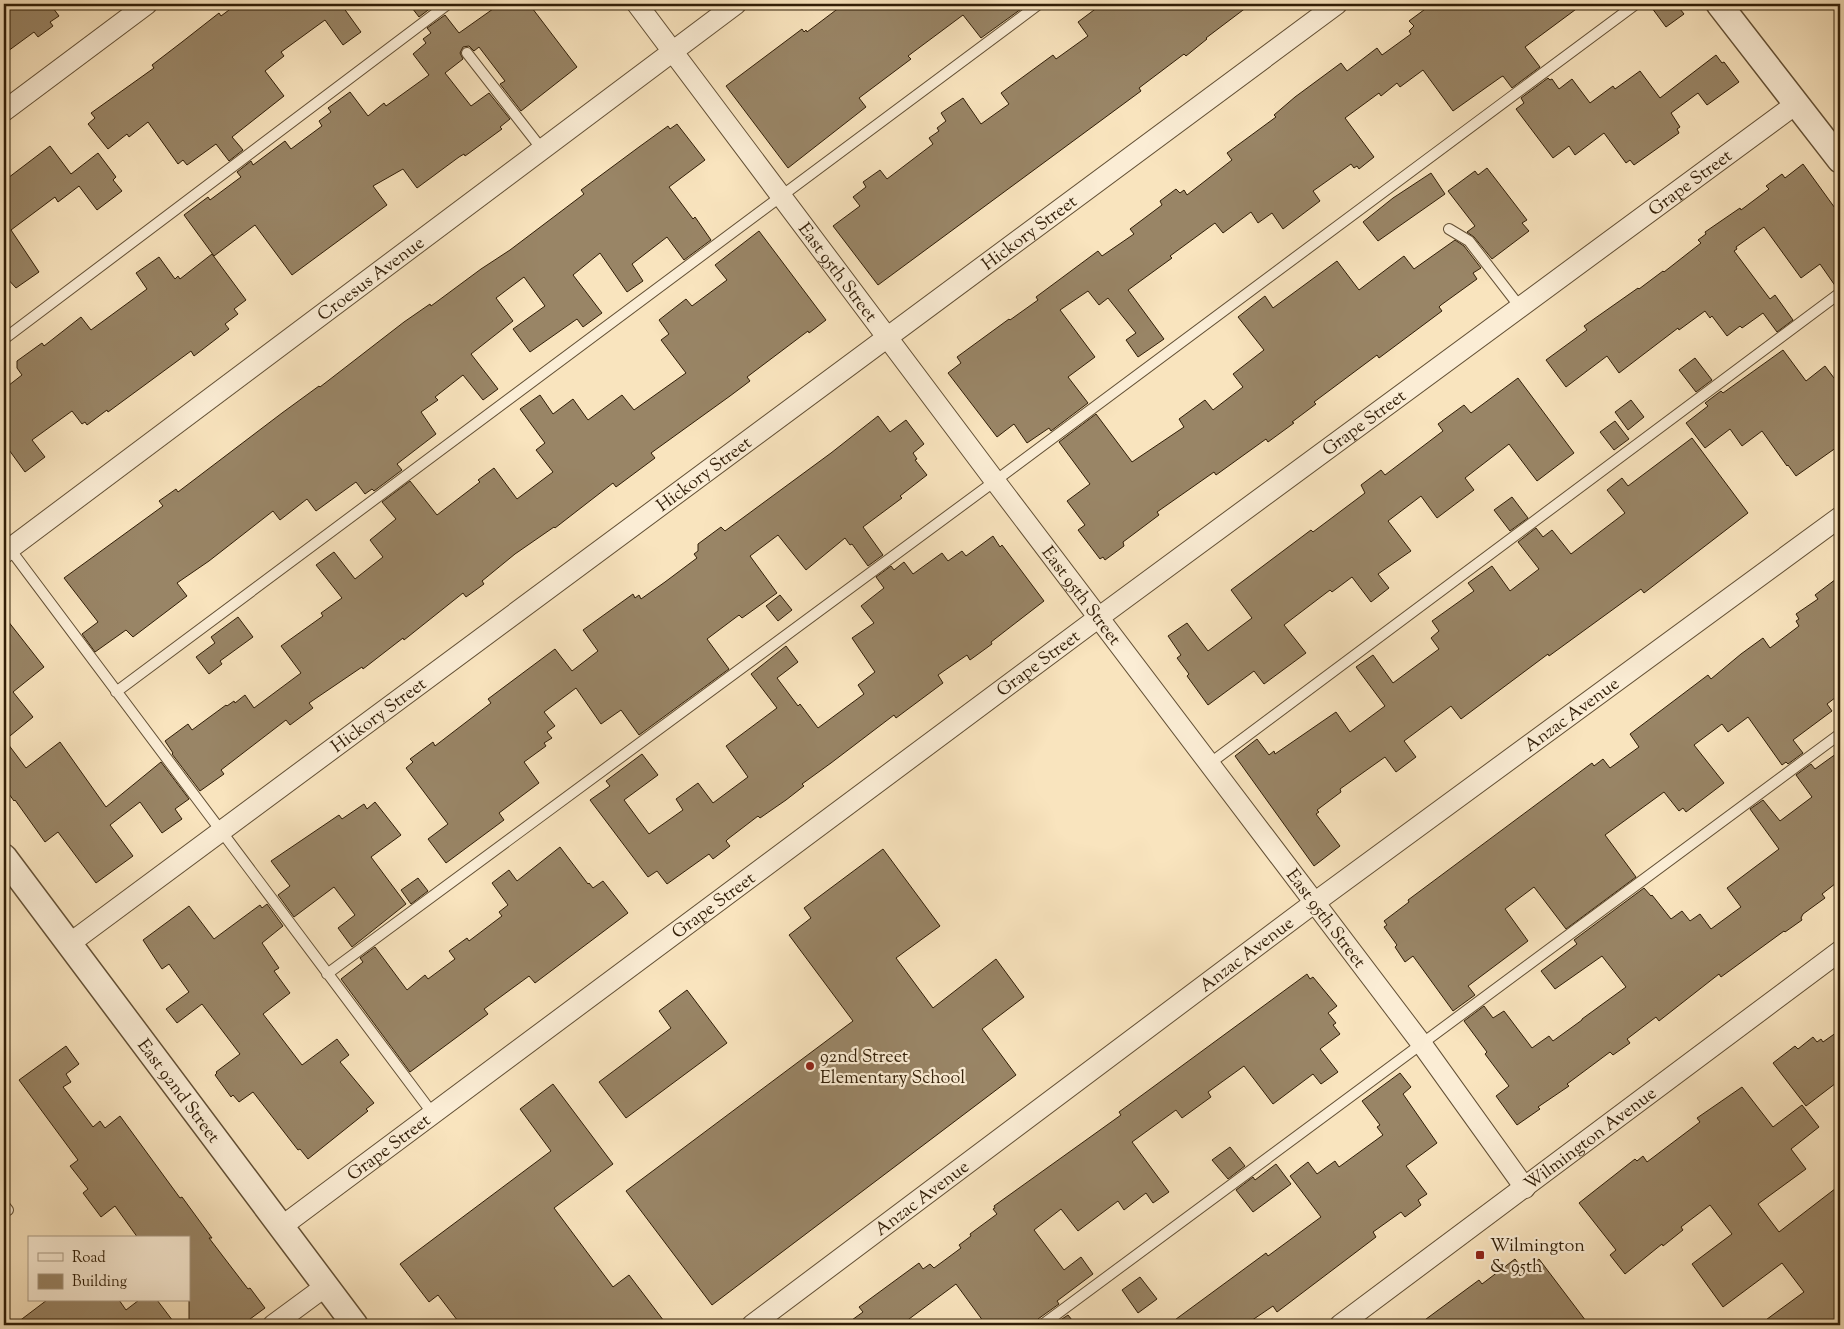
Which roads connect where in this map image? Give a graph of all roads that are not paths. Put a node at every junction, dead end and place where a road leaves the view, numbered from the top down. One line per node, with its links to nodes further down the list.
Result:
1 (147, 4): 11 (street)
2 (448, 4): 20 (lane)
3 (637, 4): 9 (street, East 95th Street)
4 (736, 4): 9 (street, Croesus Avenue)
5 (1039, 4): 15 (lane)
6 (1337, 4): 19 (street, Hickory Street)
7 (1636, 4): 21 (lane)
8 (1719, 4): 12 (street)
9 (673, 50): 13 (street, Croesus Avenue); 15 (street, East 95th Street)
10 (467, 54): 13 (lane)
11 (6, 104)
12 (1796, 104): 14 (street); 18 (street, Grape Street)
13 (542, 148): 23 (street, Croesus Avenue)
14 (1840, 160)
15 (782, 197): 19 (street, East 95th Street); 25 (lane)
16 (1449, 230): 18 (lane)
17 (1840, 292): 27 (lane)
18 (1520, 307): 24 (street, Grape Street)
19 (887, 338): 21 (street, East 95th Street); 28 (street, Hickory Street)
20 (4, 339)
21 (995, 481): 24 (street, East 95th Street); 33 (lane)
22 (1840, 517): 30 (street, Anzac Avenue)
23 (6, 547): 25 (lane)
24 (1098, 618): 27 (street, East 95th Street); 35 (street, Grape Street)
25 (116, 692): 28 (lane)
26 (1840, 734): 34 (lane)
27 (1209, 764): 30 (street, East 95th Street)
28 (220, 832): 31 (street, Hickory Street); 33 (lane)
29 (4, 857): 31 (street, East 92nd Street)
30 (1314, 902): 34 (street, East 95th Street); 41 (street, Anzac Avenue)
31 (69, 944): 37 (street, East 92nd Street)
32 (1840, 951): 36 (street, Wilmington Avenue)
33 (327, 974): 35 (lane)
34 (1421, 1043): 36 (street, East 95th Street); 42 (lane)
35 (433, 1114): 37 (street, Grape Street)
36 (1525, 1188): 43 (street, Wilmington Avenue)
37 (282, 1227): 38 (street, East 92nd Street)
38 (326, 1286): 39 (street); 40 (street, East 92nd Street)
39 (273, 1325)
40 (355, 1325)
41 (752, 1325)
42 (1042, 1325)
43 (1340, 1325)

